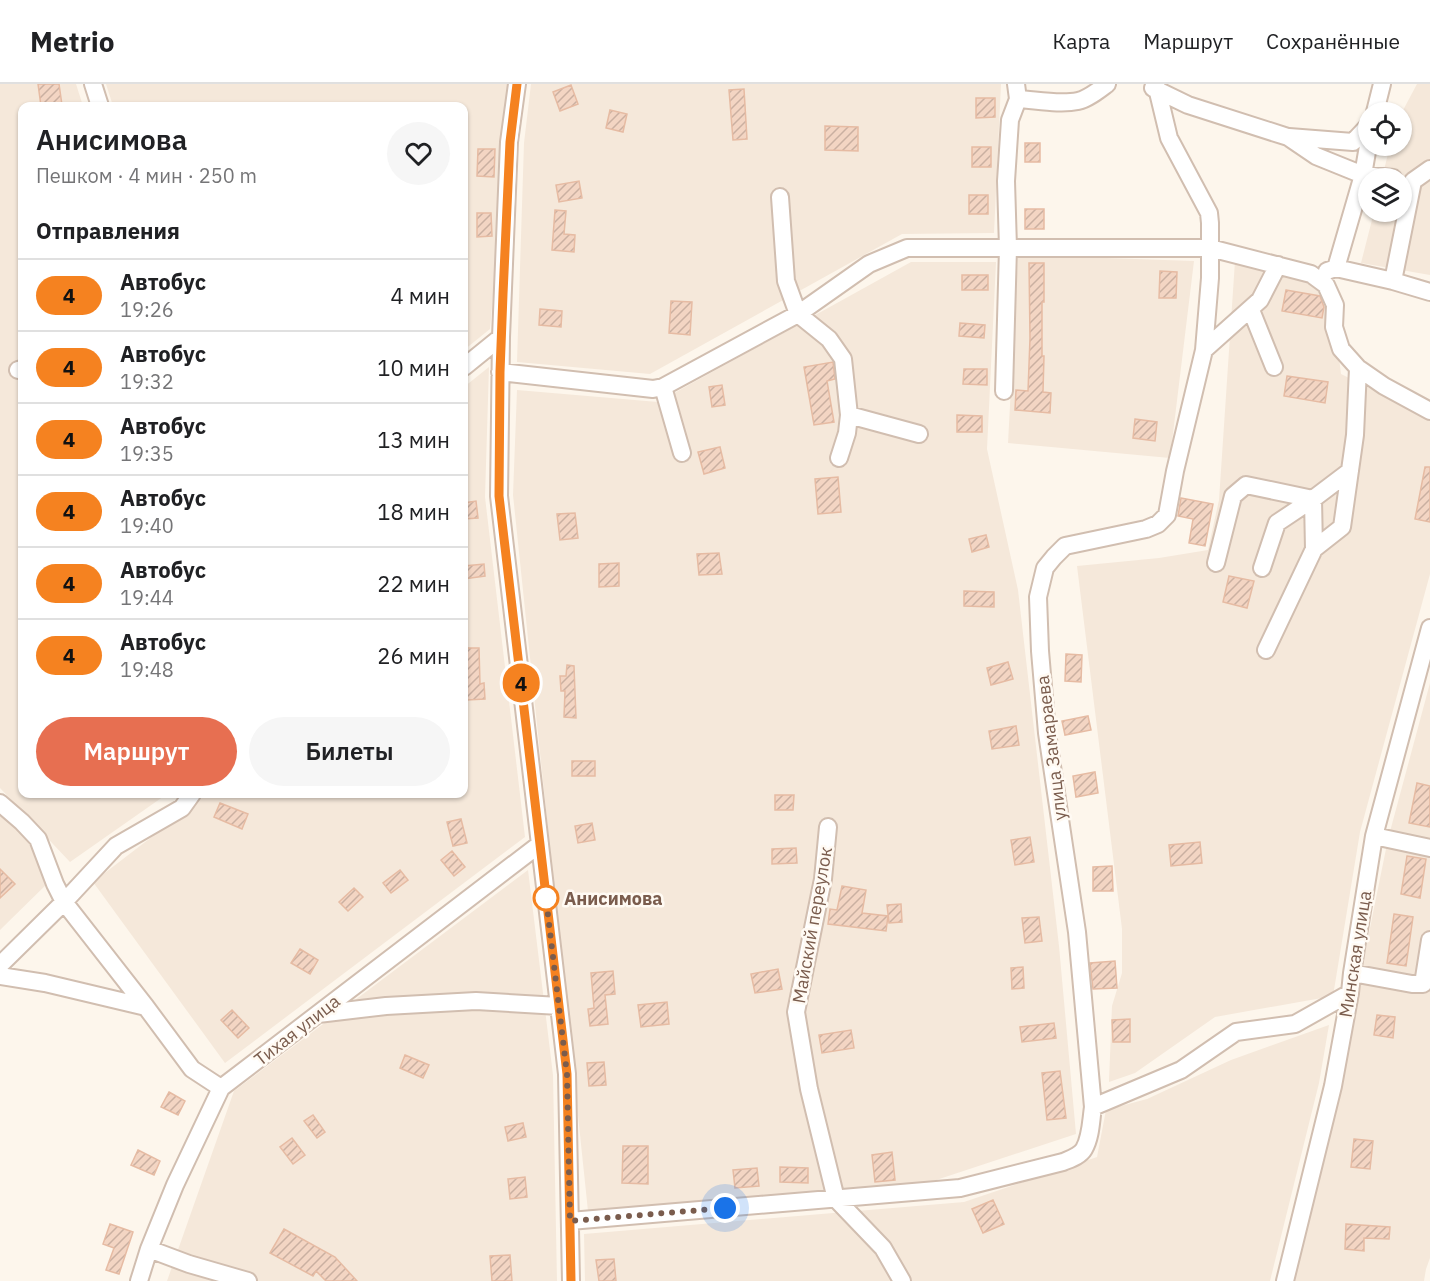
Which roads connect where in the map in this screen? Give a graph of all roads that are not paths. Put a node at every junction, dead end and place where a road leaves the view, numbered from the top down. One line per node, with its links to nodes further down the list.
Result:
1 (93, 84): 7 (street)
2 (516, 84): 26 (street)
3 (1107, 84): 6 (street)
4 (1383, 84): 8 (street)
5 (1154, 86): 9 (street); 18 (street, улица Замараева)
6 (1017, 91): 17 (street)
7 (99, 102)
8 (1378, 102)
9 (1288, 137): 10 (street); 12 (street)
10 (1358, 137)
11 (1430, 169): 13 (street)
12 (1358, 173)
13 (1412, 178)
14 (1358, 192): 20 (street)
15 (780, 197): 25 (street)
16 (1401, 222): 22 (street)
17 (1008, 248): 18 (street); 25 (street); 33 (street)
18 (1210, 248): 19 (street); 27 (street, улица Замараева)
19 (1278, 265): 21 (street); 24 (street)
20 (1336, 268): 21 (street); 22 (street)
21 (1311, 274): 30 (street)
22 (1393, 281): 23 (street)
23 (1430, 292)
24 (1251, 310): 27 (street); 29 (street)
25 (798, 314): 32 (street); 35 (street)
26 (501, 337): 28 (street); 31 (street)
27 (1204, 350): 63 (street, улица Замараева)
28 (468, 364)
29 (1274, 367)
30 (1358, 368): 34 (street); 39 (street)
31 (500, 372): 32 (street); 51 (street)
32 (663, 387): 37 (street)
33 (1004, 391)
34 (1430, 411)
35 (849, 415): 36 (street); 38 (street)
36 (919, 434)
37 (682, 453)
38 (839, 458)
39 (1350, 471): 40 (street); 41 (street)
40 (1314, 499): 41 (street); 42 (street); 43 (street)
41 (1314, 549): 45 (street)
42 (1216, 563)
43 (1262, 568)
44 (1430, 627): 46 (street, Минская улица)
45 (1266, 650)
46 (1426, 662): 50 (street, Минская улица)
47 (189, 798): 53 (street)
48 (0, 803): 53 (street)
49 (828, 827): 64 (street, Майский переулок)
50 (1374, 836): 52 (street); 56 (street, Минская улица)
51 (540, 844): 59 (street); 61 (street, Тихая улица)
52 (1430, 848)
53 (64, 902): 55 (street); 60 (street)
54 (1430, 940): 56 (street)
55 (0, 964)
56 (1352, 973): 58 (street, Минская улица)
57 (0, 976): 60 (street)
58 (1350, 993): 63 (street); 71 (street, Минская улица)
59 (559, 1006): 61 (street); 65 (street)
60 (146, 1007): 62 (street)
61 (317, 1014): 62 (street, Тихая улица)
62 (221, 1088): 66 (street, Тихая улица)
63 (1093, 1107): 64 (street, улица Замараева)
64 (836, 1199): 65 (street, улица Замараева); 70 (street)
65 (570, 1221): 69 (street)
66 (149, 1249): 67 (street, Тихая улица); 68 (street)
67 (139, 1281)
68 (248, 1281)
69 (571, 1281)
70 (902, 1281)
71 (1285, 1281)

